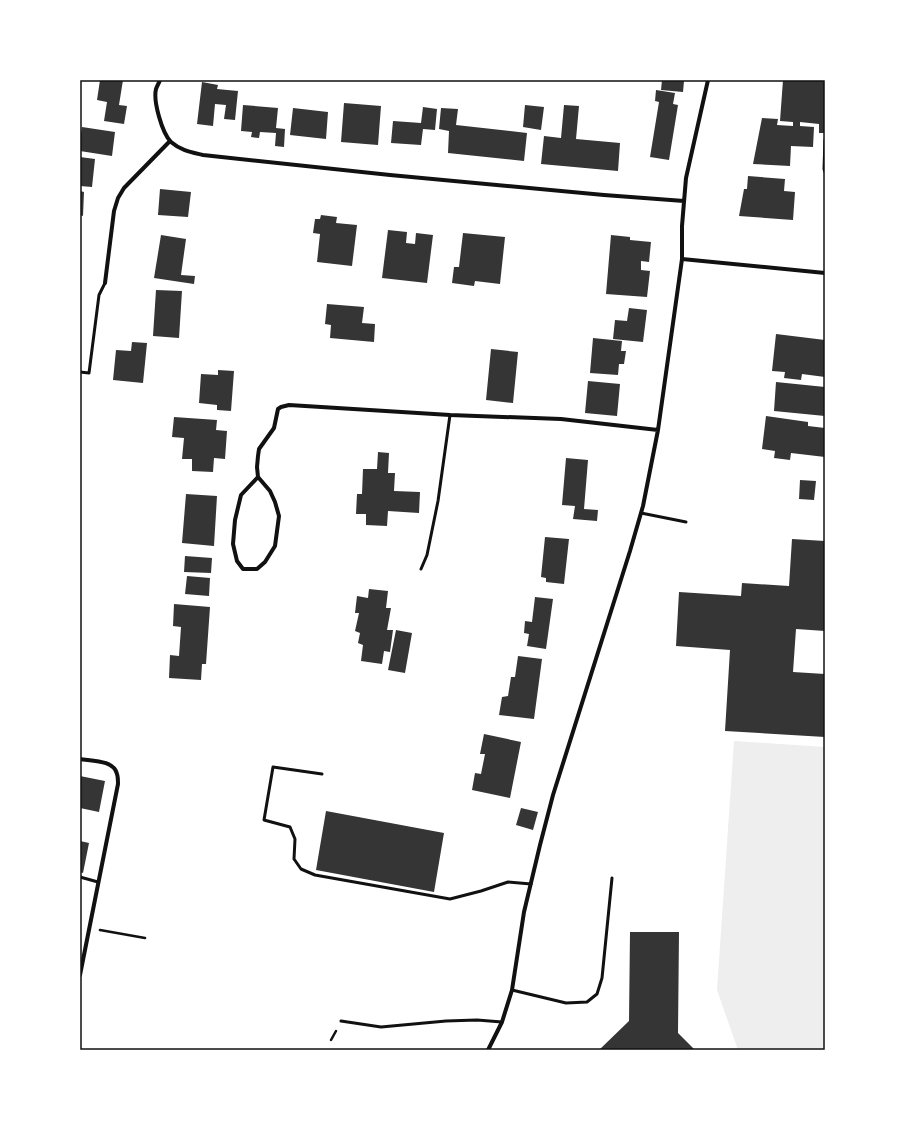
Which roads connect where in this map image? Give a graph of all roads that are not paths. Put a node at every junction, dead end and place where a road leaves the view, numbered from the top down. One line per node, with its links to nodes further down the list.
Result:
1 (160, 80): 4 (street)
2 (708, 80): 6 (street)
3 (825, 140): 5 (lane)
4 (170, 141): 6 (street); 9 (street)
5 (825, 172)
6 (684, 201): 7 (street)
7 (682, 259): 8 (street); 12 (street)
8 (825, 273)
9 (105, 283): 10 (lane)
10 (80, 372)
11 (450, 415): 12 (street); 13 (street); 16 (lane)
12 (658, 430): 14 (street)
13 (258, 477): 13 (street)
14 (641, 513): 15 (lane); 22 (street)
15 (686, 522)
16 (421, 569)
17 (80, 759): 21 (street)
18 (322, 774): 22 (lane)
19 (80, 877): 21 (lane)
20 (612, 878): 24 (lane)
21 (98, 882): 23 (street)
22 (531, 884): 24 (street)
23 (80, 975)
24 (512, 990): 26 (street)
25 (341, 1022): 26 (lane)
26 (502, 1022): 27 (street)
27 (488, 1050)

